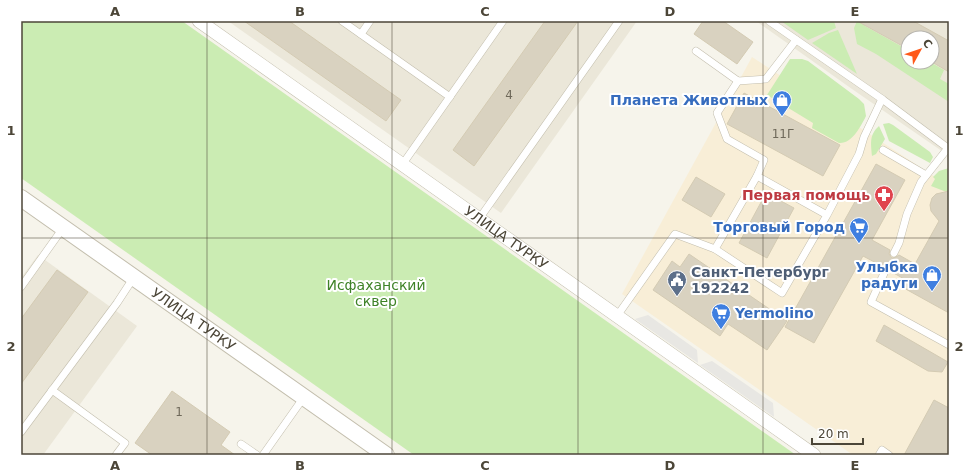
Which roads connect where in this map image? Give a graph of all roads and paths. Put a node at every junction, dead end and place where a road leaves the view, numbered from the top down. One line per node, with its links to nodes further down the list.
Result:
1 (199, 21): 15 (street, УЛИЦА ТУРКУ)
2 (342, 21): 7 (lane)
3 (370, 21): 7 (lane)
4 (503, 21): 11 (lane)
5 (619, 21): 20 (lane)
6 (769, 21): 8 (lane)
7 (361, 34): 11 (lane)
8 (796, 40): 10 (lane); 12 (lane)
9 (696, 51): 10 (lane)
10 (738, 81): 17 (lane)
11 (450, 97): 15 (lane)
12 (882, 98): 13 (lane); 19 (lane)
13 (949, 149): 16 (lane)
14 (883, 150): 16 (lane)
15 (402, 164): 20 (street, УЛИЦА ТУРКУ)
16 (926, 175): 23 (lane)
17 (757, 176): 19 (lane); 22 (lane)
18 (21, 198): 21 (street, УЛИЦА ТУРКУ)
19 (827, 215): 22 (lane)
20 (479, 219): 27 (street, УЛИЦА ТУРКУ)
21 (63, 227): 25 (street, УЛИЦА ТУРКУ); 26 (lane)
22 (715, 249): 27 (lane)
23 (894, 253)
24 (886, 269): 28 (lane)
25 (134, 277): 29 (lane); 30 (street, УЛИЦА ТУРКУ)
26 (21, 287)
27 (617, 316): 37 (street, УЛИЦА ТУРКУ)
28 (949, 344)
29 (52, 390): 31 (lane); 33 (lane)
30 (304, 397): 35 (lane); 36 (street, УЛИЦА ТУРКУ)
31 (21, 432)
32 (241, 444): 34 (lane)
33 (116, 455)
34 (257, 455)
35 (263, 455)
36 (386, 455)
37 (814, 455)
38 (879, 455): 39 (lane)
39 (889, 455)

